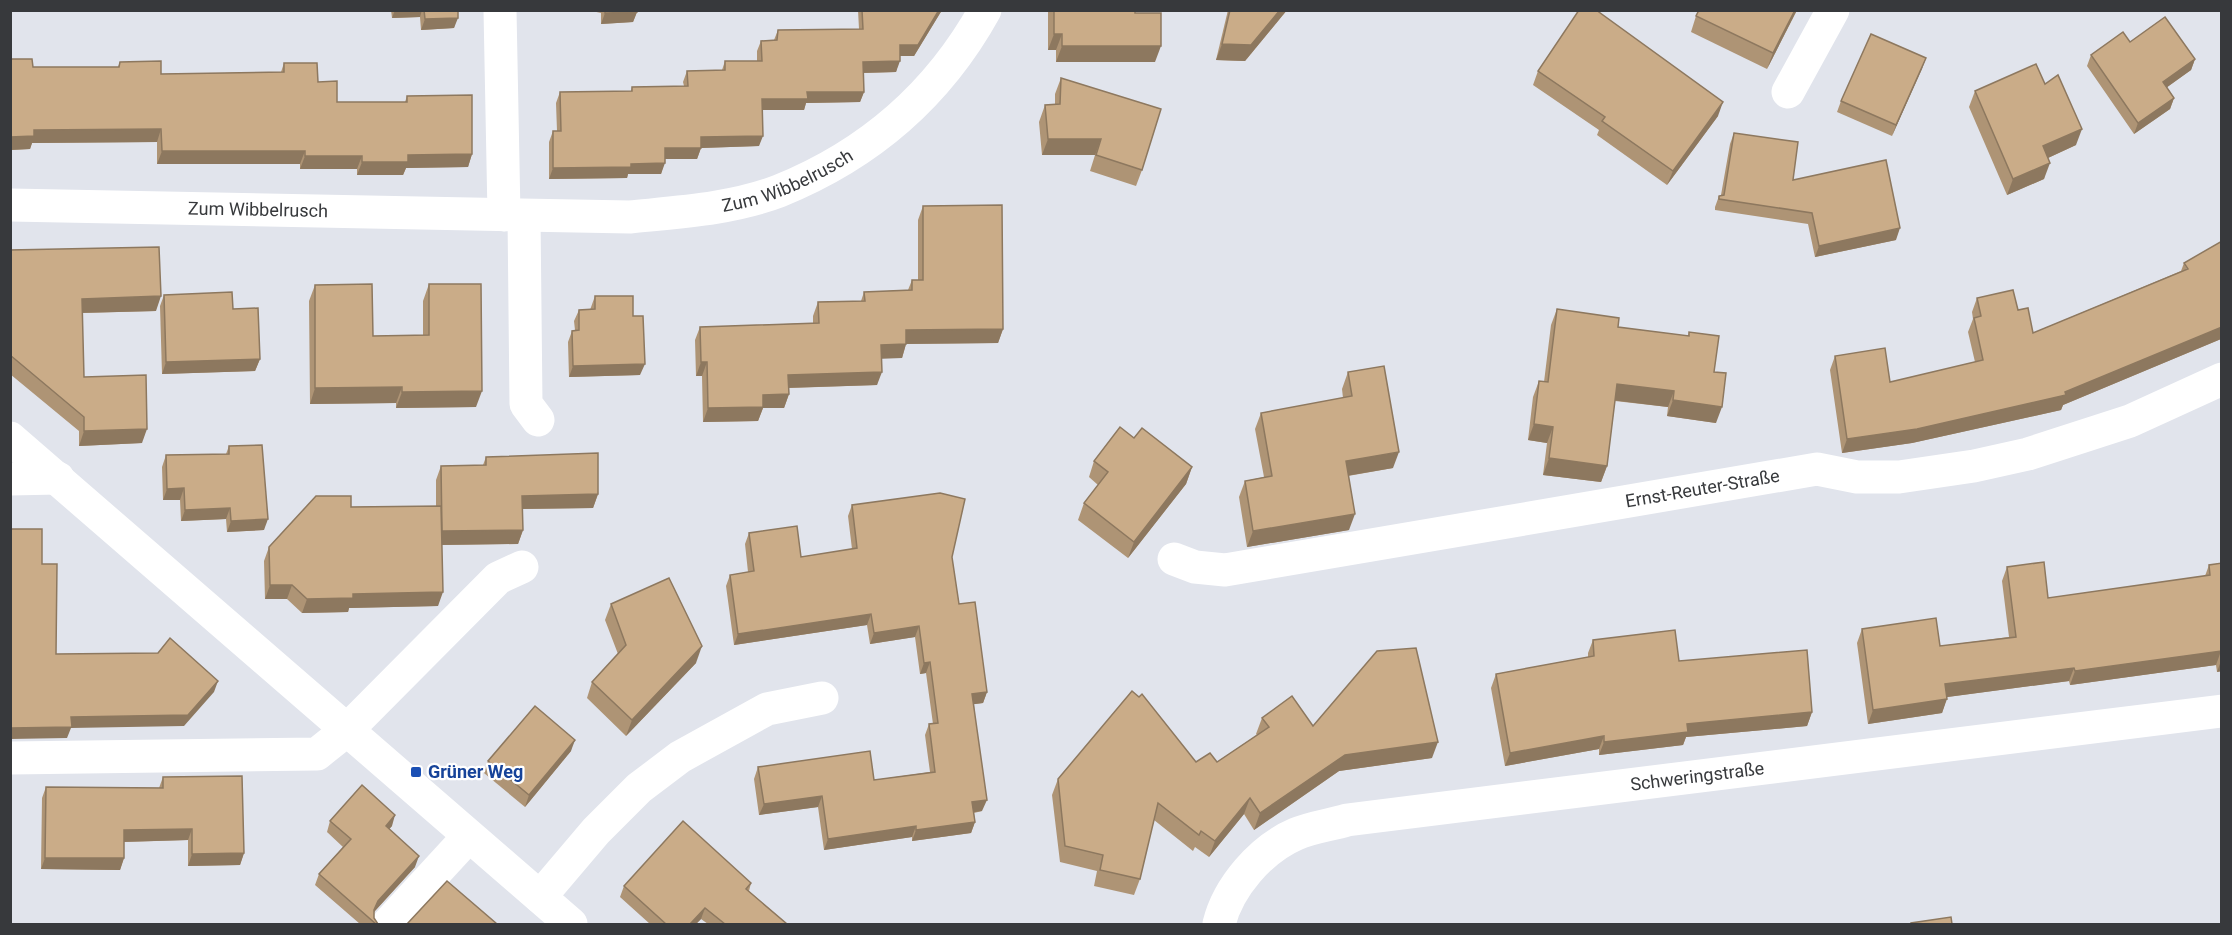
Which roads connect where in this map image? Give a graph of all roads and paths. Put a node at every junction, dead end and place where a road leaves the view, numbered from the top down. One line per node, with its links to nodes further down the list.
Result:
1 (500, 10): 6 (street)
2 (985, 10): 6 (street, Zum Wibbelrusch)
3 (1833, 10): 4 (street)
4 (1788, 92)
5 (10, 206): 6 (street, Zum Wibbelrusch)
6 (514, 216): 8 (street)
7 (2222, 379): 12 (street, Ernst-Reuter-Straße)
8 (538, 420)
9 (10, 438): 10 (street)
10 (58, 478): 11 (street); 16 (street)
11 (10, 479)
12 (1174, 559)
13 (522, 567): 16 (street)
14 (822, 698): 19 (street)
15 (2222, 711): 22 (street, Schweringstraße)
16 (346, 730): 17 (street); 18 (street)
17 (10, 758)
18 (468, 837): 19 (street); 20 (street)
19 (540, 897): 21 (street)
20 (388, 924)
21 (571, 924)
22 (1220, 924)

